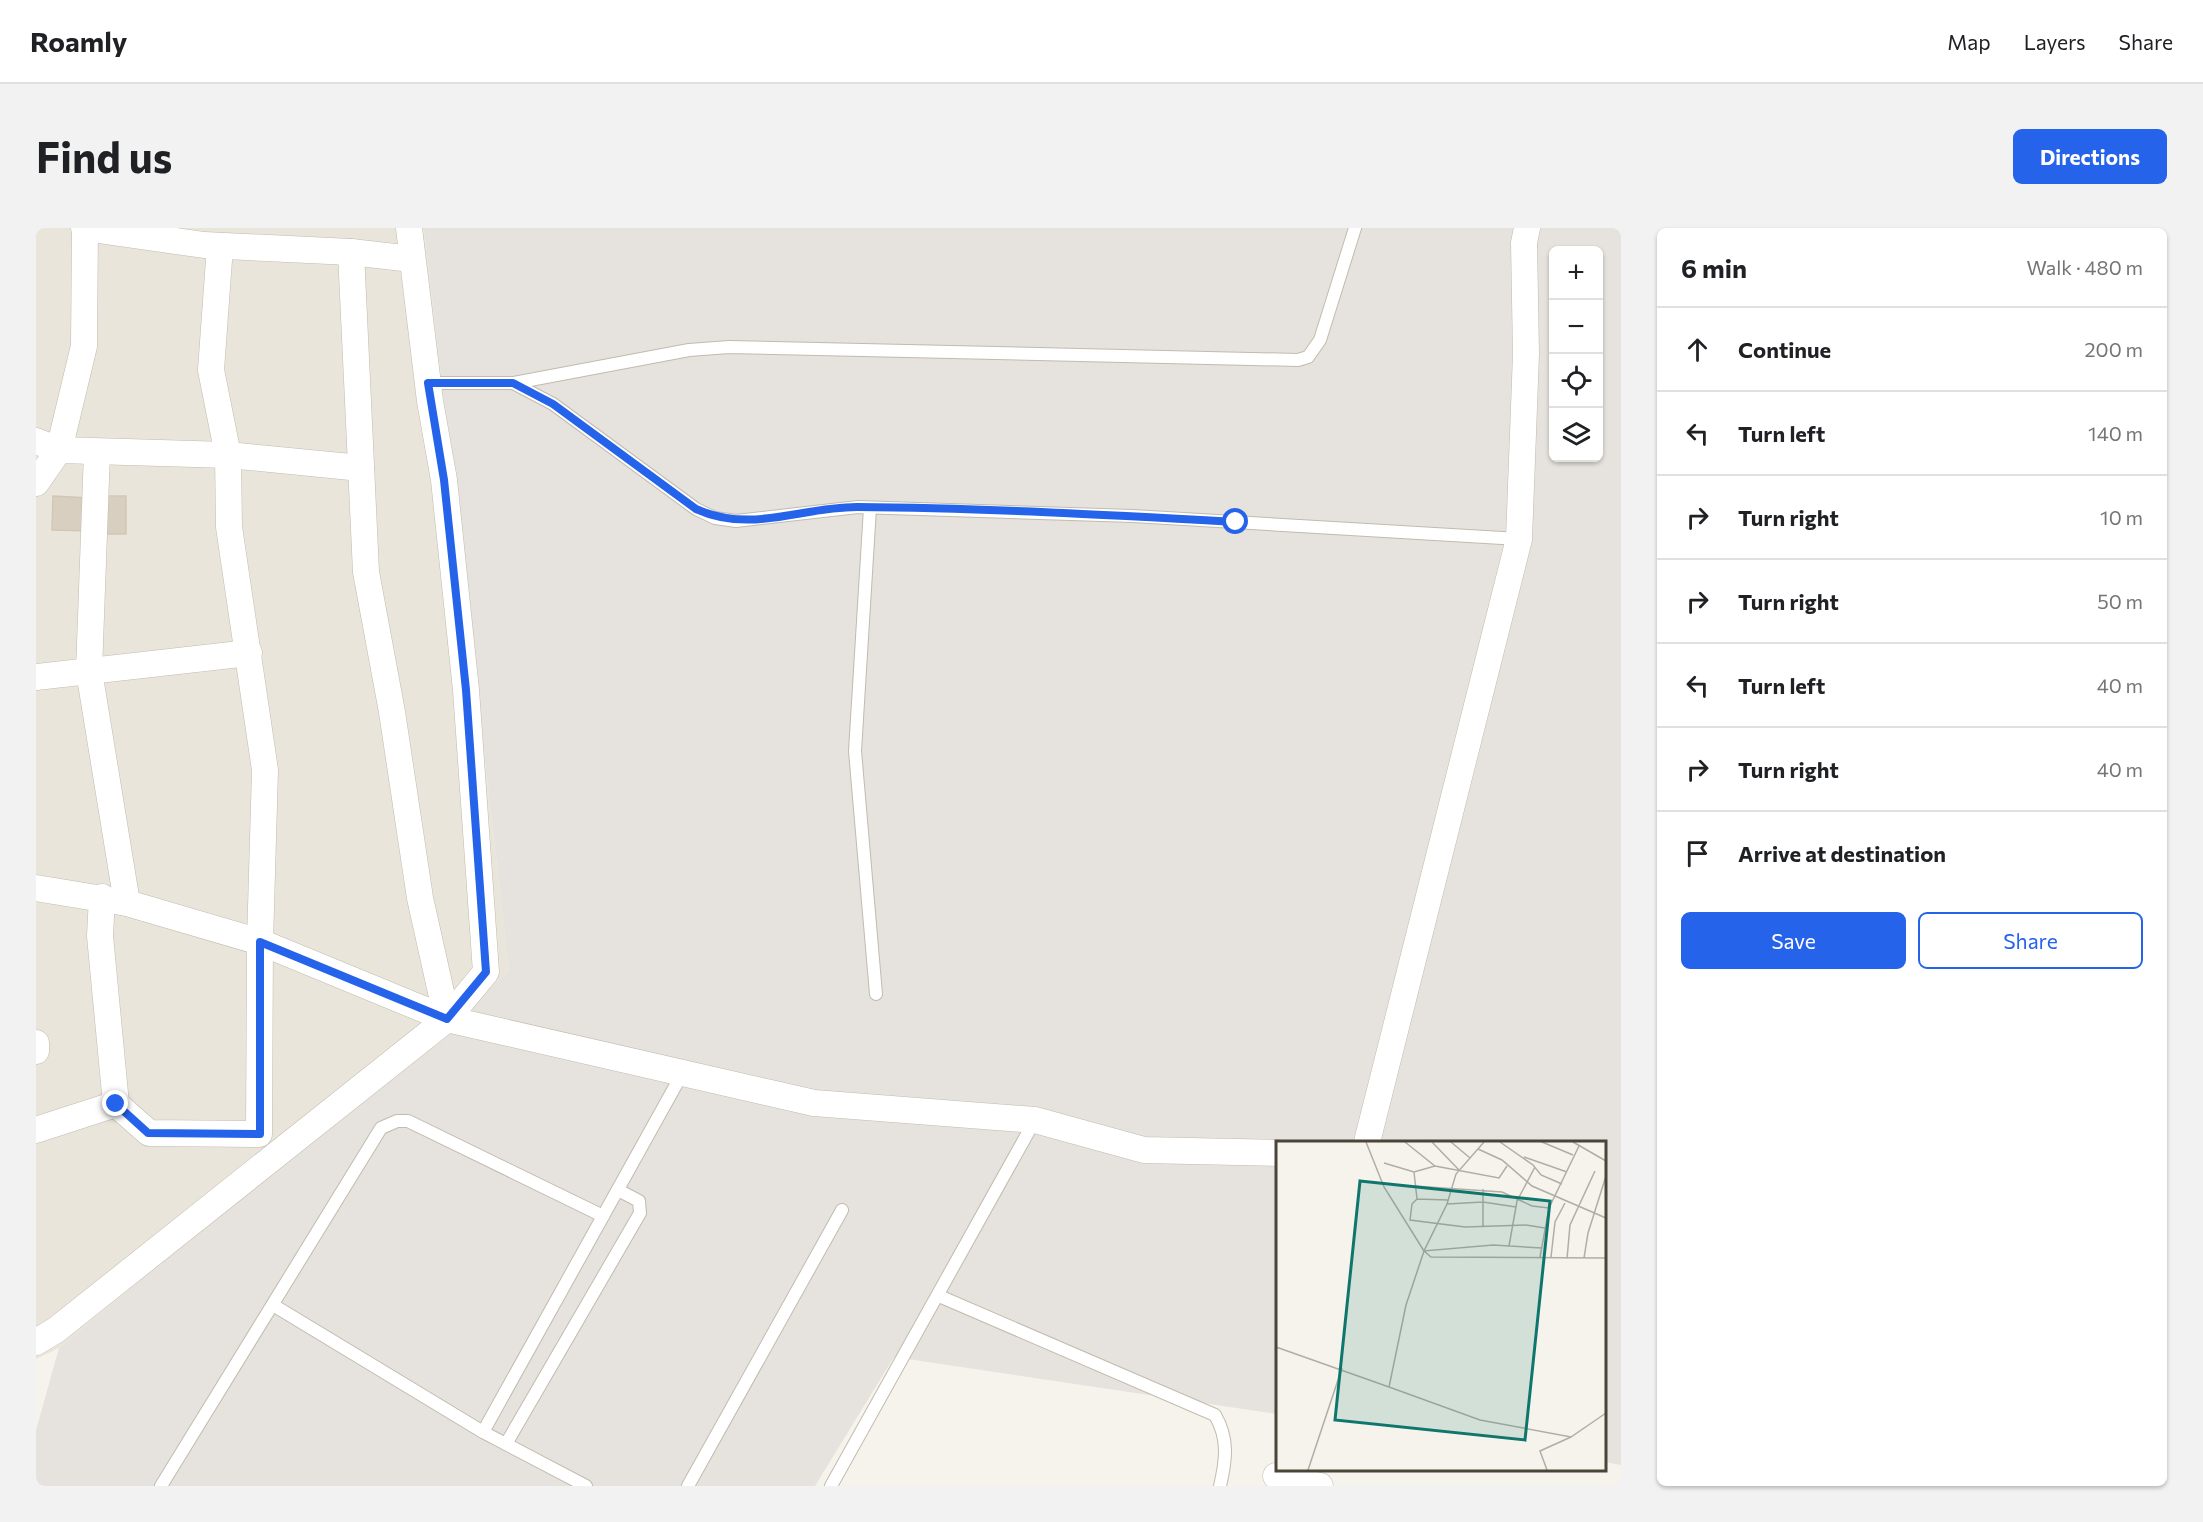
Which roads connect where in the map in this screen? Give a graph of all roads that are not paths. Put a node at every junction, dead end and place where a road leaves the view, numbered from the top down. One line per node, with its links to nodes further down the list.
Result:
1 (84, 228): 5 (street); 10 (street)
2 (409, 228): 7 (street)
3 (1355, 228): 9 (lane)
4 (1527, 228): 16 (street)
5 (220, 246): 6 (street); 12 (street)
6 (351, 252): 7 (street); 13 (street)
7 (412, 259): 8 (street)
8 (428, 383): 9 (lane); 25 (street)
9 (513, 383): 15 (lane)
10 (48, 445): 11 (street); 14 (street)
11 (97, 452): 12 (street); 18 (street)
12 (228, 455): 13 (street); 17 (street)
13 (361, 468): 25 (street)
14 (36, 483)
15 (870, 508): 16 (lane); 24 (lane)
16 (1519, 539): 32 (street)
17 (249, 653): 18 (street); 23 (street)
18 (89, 671): 19 (street); 22 (street)
19 (36, 677)
20 (36, 888): 21 (street)
21 (102, 897): 22 (street); 29 (street)
22 (127, 903): 23 (street)
23 (260, 942): 25 (street); 29 (street)
24 (876, 994)
25 (447, 1019): 28 (street); 39 (street)
26 (36, 1043): 27 (street)
27 (36, 1051)
28 (682, 1074): 30 (street); 34 (lane)
29 (116, 1104): 31 (street)
30 (1035, 1120): 33 (street); 37 (lane)
31 (36, 1130)
32 (1368, 1141)
33 (1276, 1153)
34 (618, 1190): 36 (lane); 41 (lane)
35 (842, 1210): 45 (lane)
36 (603, 1216): 38 (lane); 40 (lane)
37 (939, 1296): 46 (lane); 47 (lane)
38 (273, 1305): 40 (lane); 43 (lane)
39 (36, 1342)
40 (483, 1432): 41 (lane)
41 (506, 1444): 44 (lane)
42 (1276, 1477): 48 (street)
43 (161, 1486)
44 (586, 1486)
45 (688, 1486)
46 (831, 1486)
47 (1221, 1486)
48 (1320, 1486)

